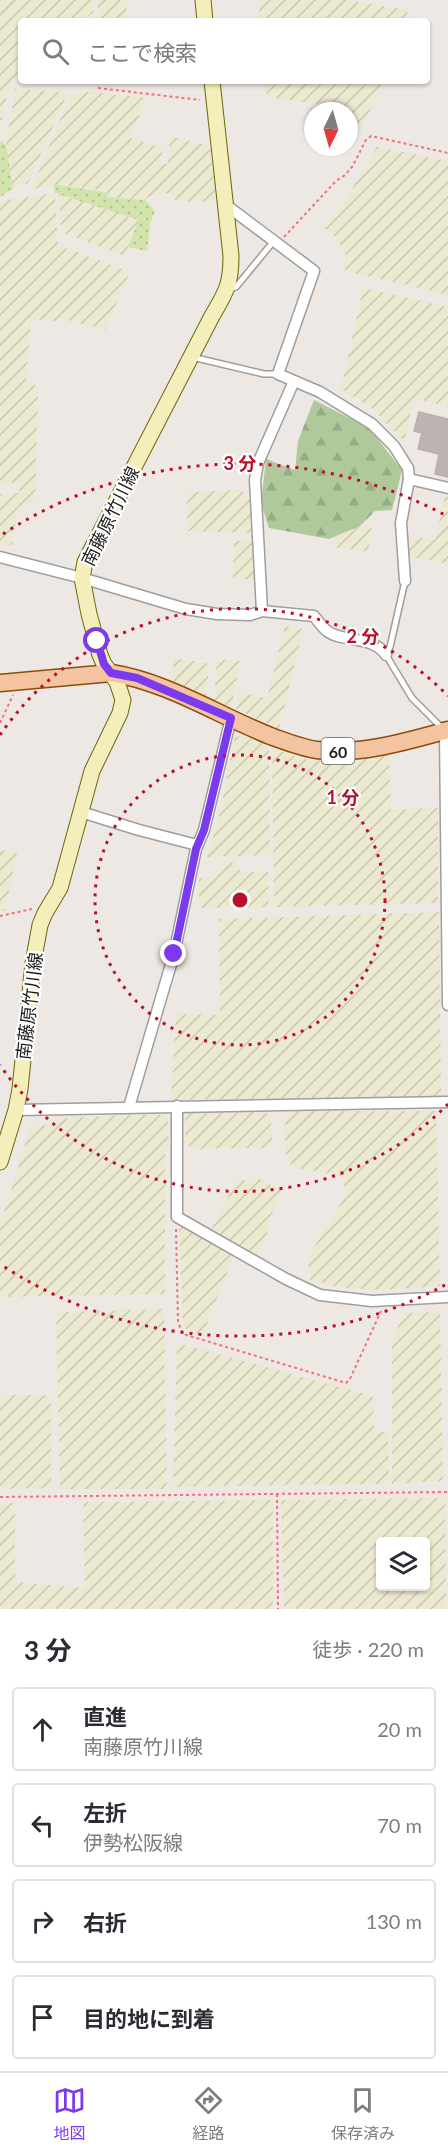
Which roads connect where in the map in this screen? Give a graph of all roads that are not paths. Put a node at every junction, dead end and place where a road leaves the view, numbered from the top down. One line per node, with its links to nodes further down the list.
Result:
1 (202, 0): 2 (main road)
2 (205, 18)
3 (213, 88): 4 (main road, 南藤原竹川線)
4 (226, 205): 5 (street); 6 (main road, 南藤原竹川線)
5 (273, 242): 6 (lane); 8 (street)
6 (227, 290): 7 (main road, 南藤原竹川線)
7 (190, 357): 8 (lane); 13 (main road, 南藤原竹川線)
8 (278, 374): 9 (street)
9 (294, 381): 10 (street); 15 (street)
10 (409, 479): 11 (street); 14 (street)
11 (448, 488)
12 (0, 557): 13 (street)
13 (82, 578): 15 (street); 17 (main road, 南藤原竹川線)
14 (405, 581): 16 (lane)
15 (262, 611): 16 (street)
16 (386, 655): 20 (lane)
17 (111, 673): 18 (main road, 60); 19 (main road, 60); 21 (main road, 南藤原竹川線)
18 (0, 683)
19 (231, 718): 20 (main road, 60); 22 (street)
20 (446, 730): 23 (street)
21 (81, 812): 22 (street); 27 (main road, 南藤原竹川線)
22 (197, 845): 26 (street)
23 (448, 1005)
24 (448, 1102): 25 (street)
25 (177, 1106): 26 (street); 29 (street)
26 (129, 1107): 27 (street)
27 (16, 1110): 28 (main road, 南藤原竹川線)
28 (0, 1162)
29 (448, 1297)

